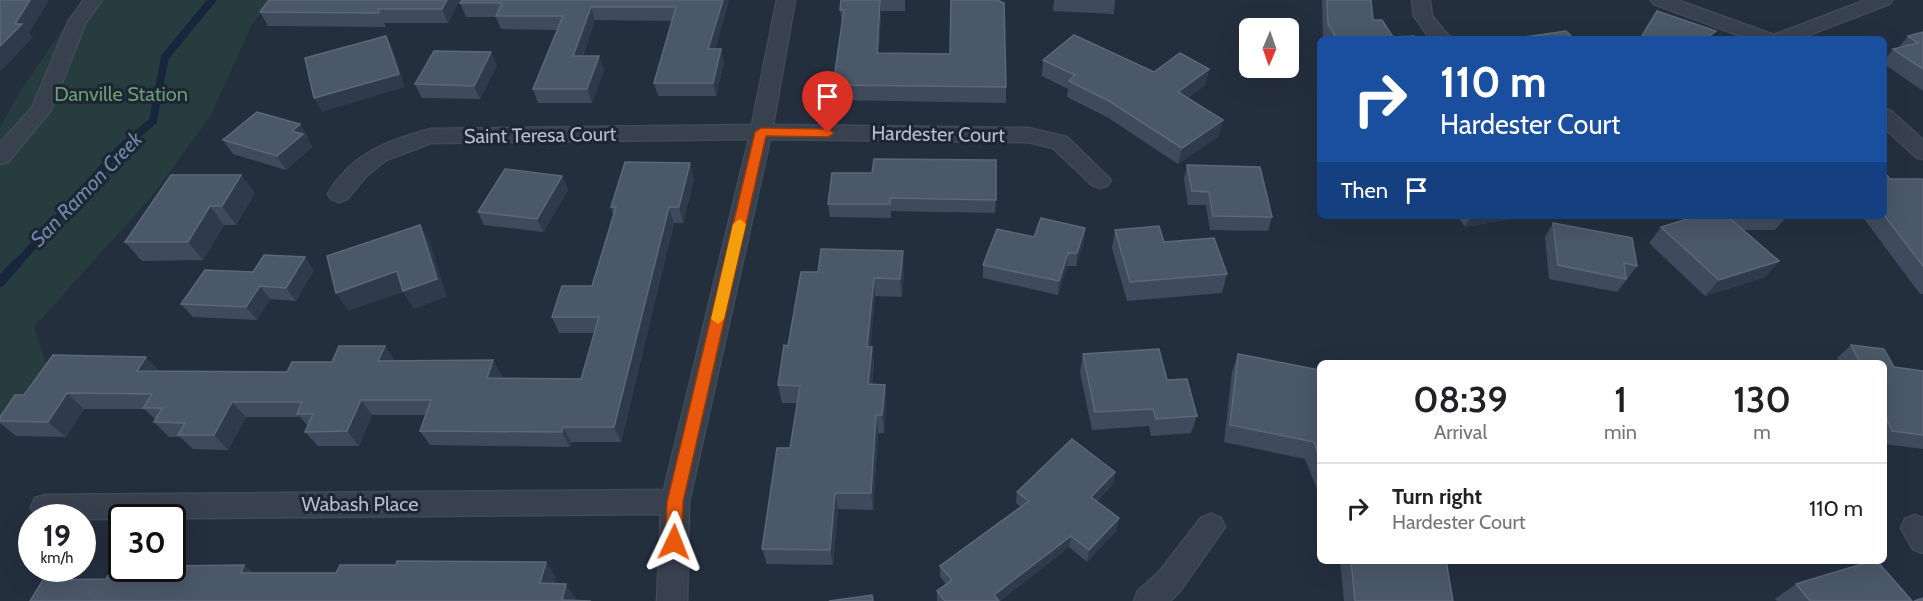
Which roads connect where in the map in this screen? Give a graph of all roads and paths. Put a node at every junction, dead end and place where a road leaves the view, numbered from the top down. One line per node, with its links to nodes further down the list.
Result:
1 (93, 0): 12 (street)
2 (786, 0): 10 (street)
3 (1421, 0): 6 (street)
4 (1659, 0): 7 (street)
5 (1883, 0): 8 (street)
6 (1438, 36)
7 (1759, 36)
8 (1789, 36)
9 (1887, 119): 11 (street)
10 (761, 132): 13 (street, Hardester Court); 14 (street, Saint Teresa Court); 15 (street)
11 (1923, 152)
12 (0, 157)
13 (1100, 180)
14 (339, 194)
15 (675, 502): 16 (street, Wabash Place); 18 (street)
16 (96, 507)
17 (1211, 527): 19 (street)
18 (672, 601)
19 (1149, 601)

